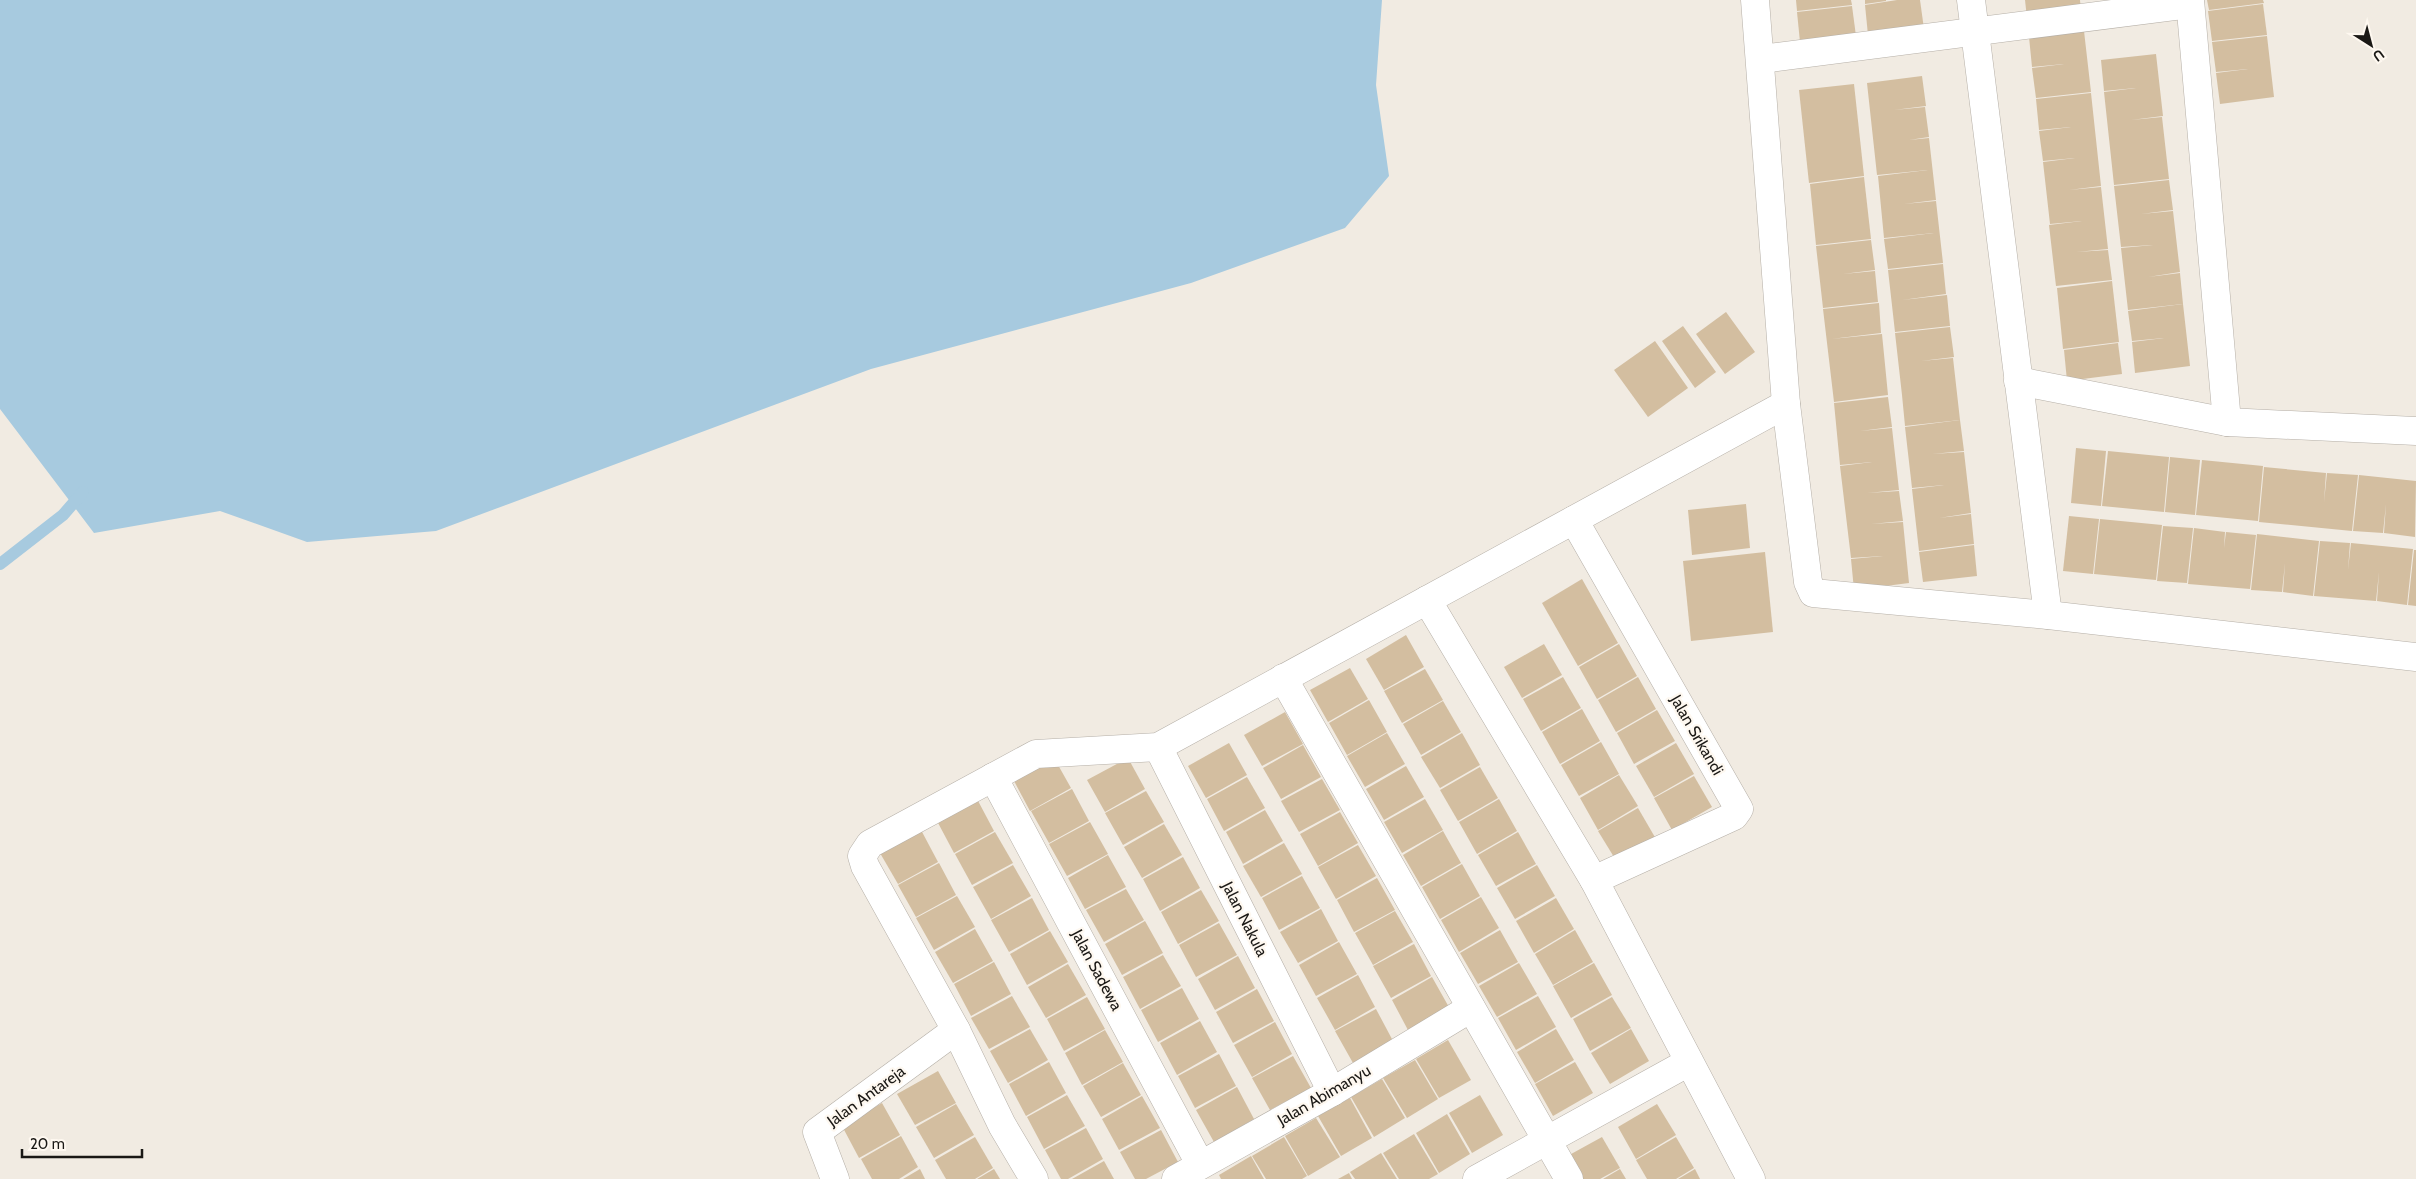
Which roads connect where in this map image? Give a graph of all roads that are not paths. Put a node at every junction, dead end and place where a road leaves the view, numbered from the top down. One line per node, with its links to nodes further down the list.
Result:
1 (1755, 0): 5 (street)
2 (1971, 0): 4 (street)
3 (2190, 2): 4 (street); 8 (street)
4 (1975, 32): 5 (street); 6 (street)
5 (1761, 59): 7 (street)
6 (2018, 381): 8 (street); 12 (street)
7 (1786, 404): 10 (street); 12 (street)
8 (2227, 422): 9 (street)
9 (2416, 431)
10 (1574, 520): 11 (street); 17 (street, Jalan Srikandi)
11 (1427, 600): 14 (street); 17 (street)
12 (2048, 615): 13 (street)
13 (2416, 657)
14 (1284, 678): 15 (street); 18 (street)
15 (1158, 746): 16 (street); 21 (street, Jalan Nakula)
16 (993, 777): 19 (street); 23 (street, Jalan Sadewa)
17 (1594, 880): 20 (street)
18 (1471, 1008): 21 (street, Jalan Abimanyu); 22 (street)
19 (956, 1030): 24 (street, Jalan Antareja); 25 (street)
20 (1689, 1062): 22 (street); 29 (street)
21 (1332, 1092): 23 (street, Jalan Abimanyu)
22 (1547, 1138): 27 (street); 28 (street)
23 (1200, 1164): 26 (street, Jalan Abimanyu)
24 (835, 1179)
25 (1034, 1179)
26 (1176, 1179)
27 (1477, 1179)
28 (1569, 1179)
29 (1751, 1179)

